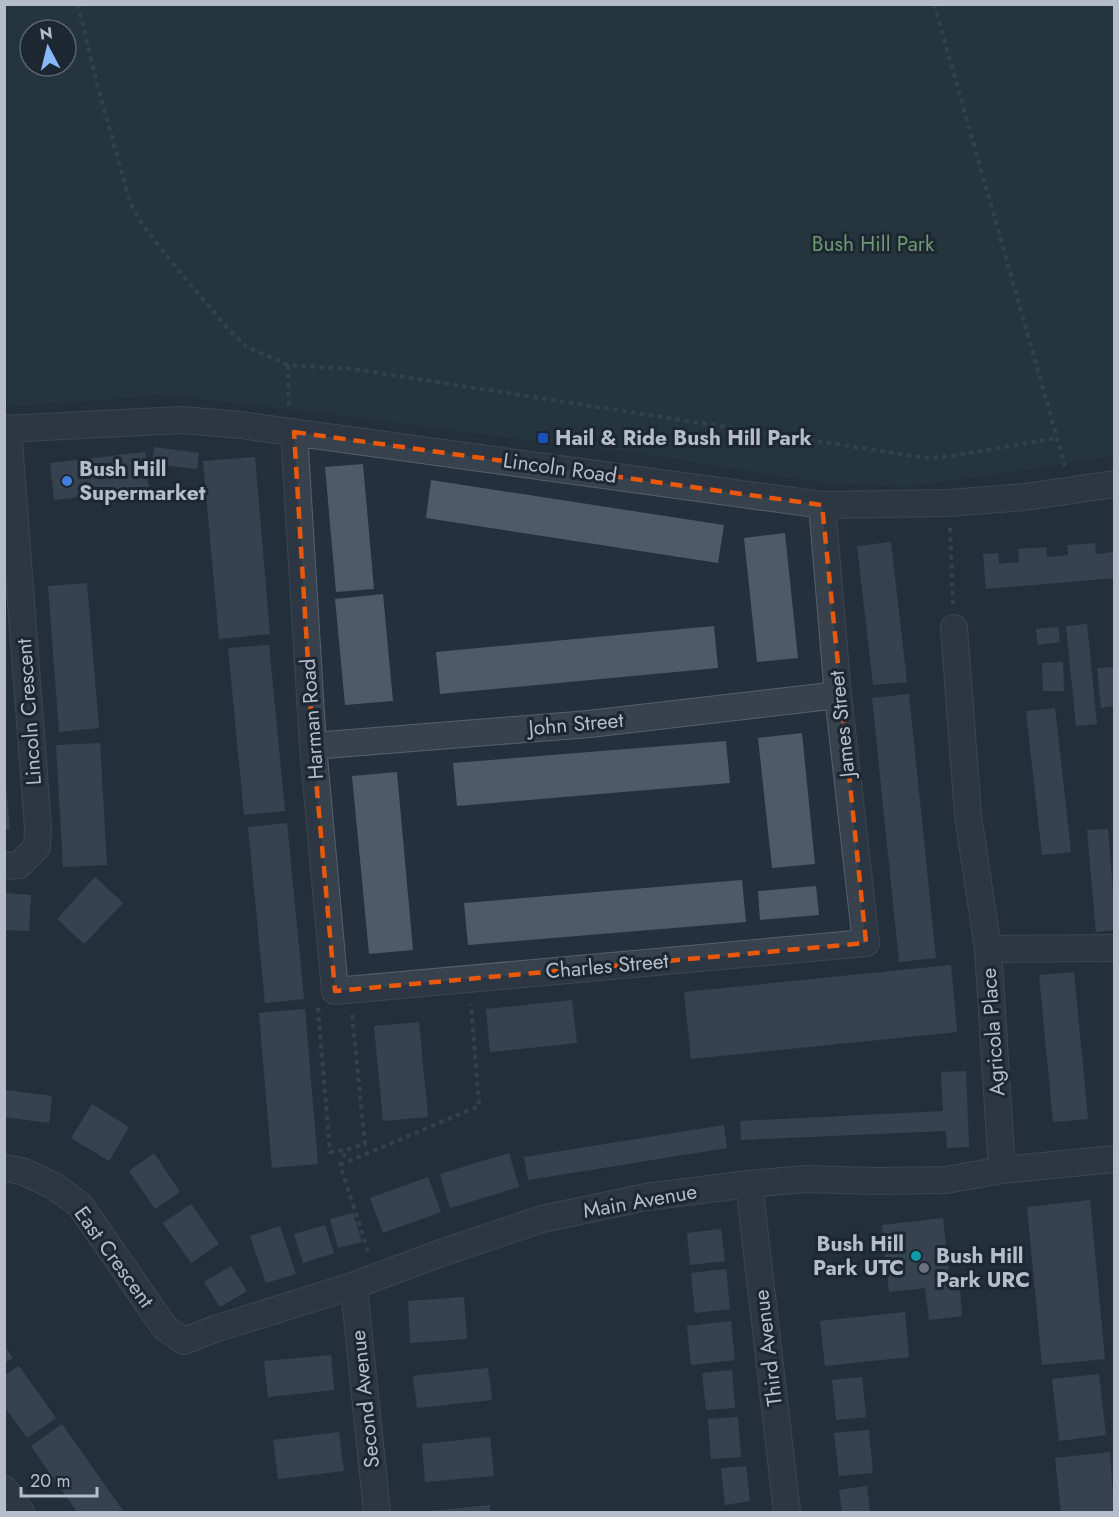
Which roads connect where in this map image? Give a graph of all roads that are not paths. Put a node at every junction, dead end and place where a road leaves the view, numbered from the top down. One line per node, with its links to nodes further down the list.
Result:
1 (6, 429): 2 (street, Lincoln Road); 8 (street, Lincoln Crescent)
2 (294, 432): 4 (street, Lincoln Road); 7 (street, Harman Road)
3 (1114, 484): 4 (street, Lincoln Road)
4 (822, 505): 6 (street, James Street)
5 (954, 628): 11 (street)
6 (838, 695): 7 (street, John Street); 9 (street, James Street)
7 (313, 746): 12 (street, Harman Road)
8 (4, 866)
9 (866, 943): 12 (street, Charles Street)
10 (1114, 948): 11 (street, Agricola Place)
11 (988, 949): 15 (street, Agricola Place)
12 (342, 991)
13 (1114, 1159): 15 (street, Main Avenue)
14 (4, 1168): 18 (street, East Crescent)
15 (1002, 1170): 16 (street, Main Avenue)
16 (749, 1184): 17 (street, Main Avenue); 22 (street, Third Avenue)
17 (352, 1286): 18 (street, Main Avenue); 21 (street, Second Avenue)
18 (184, 1341)
19 (4, 1489): 20 (street)
20 (21, 1512)
21 (377, 1512)
22 (787, 1512)

